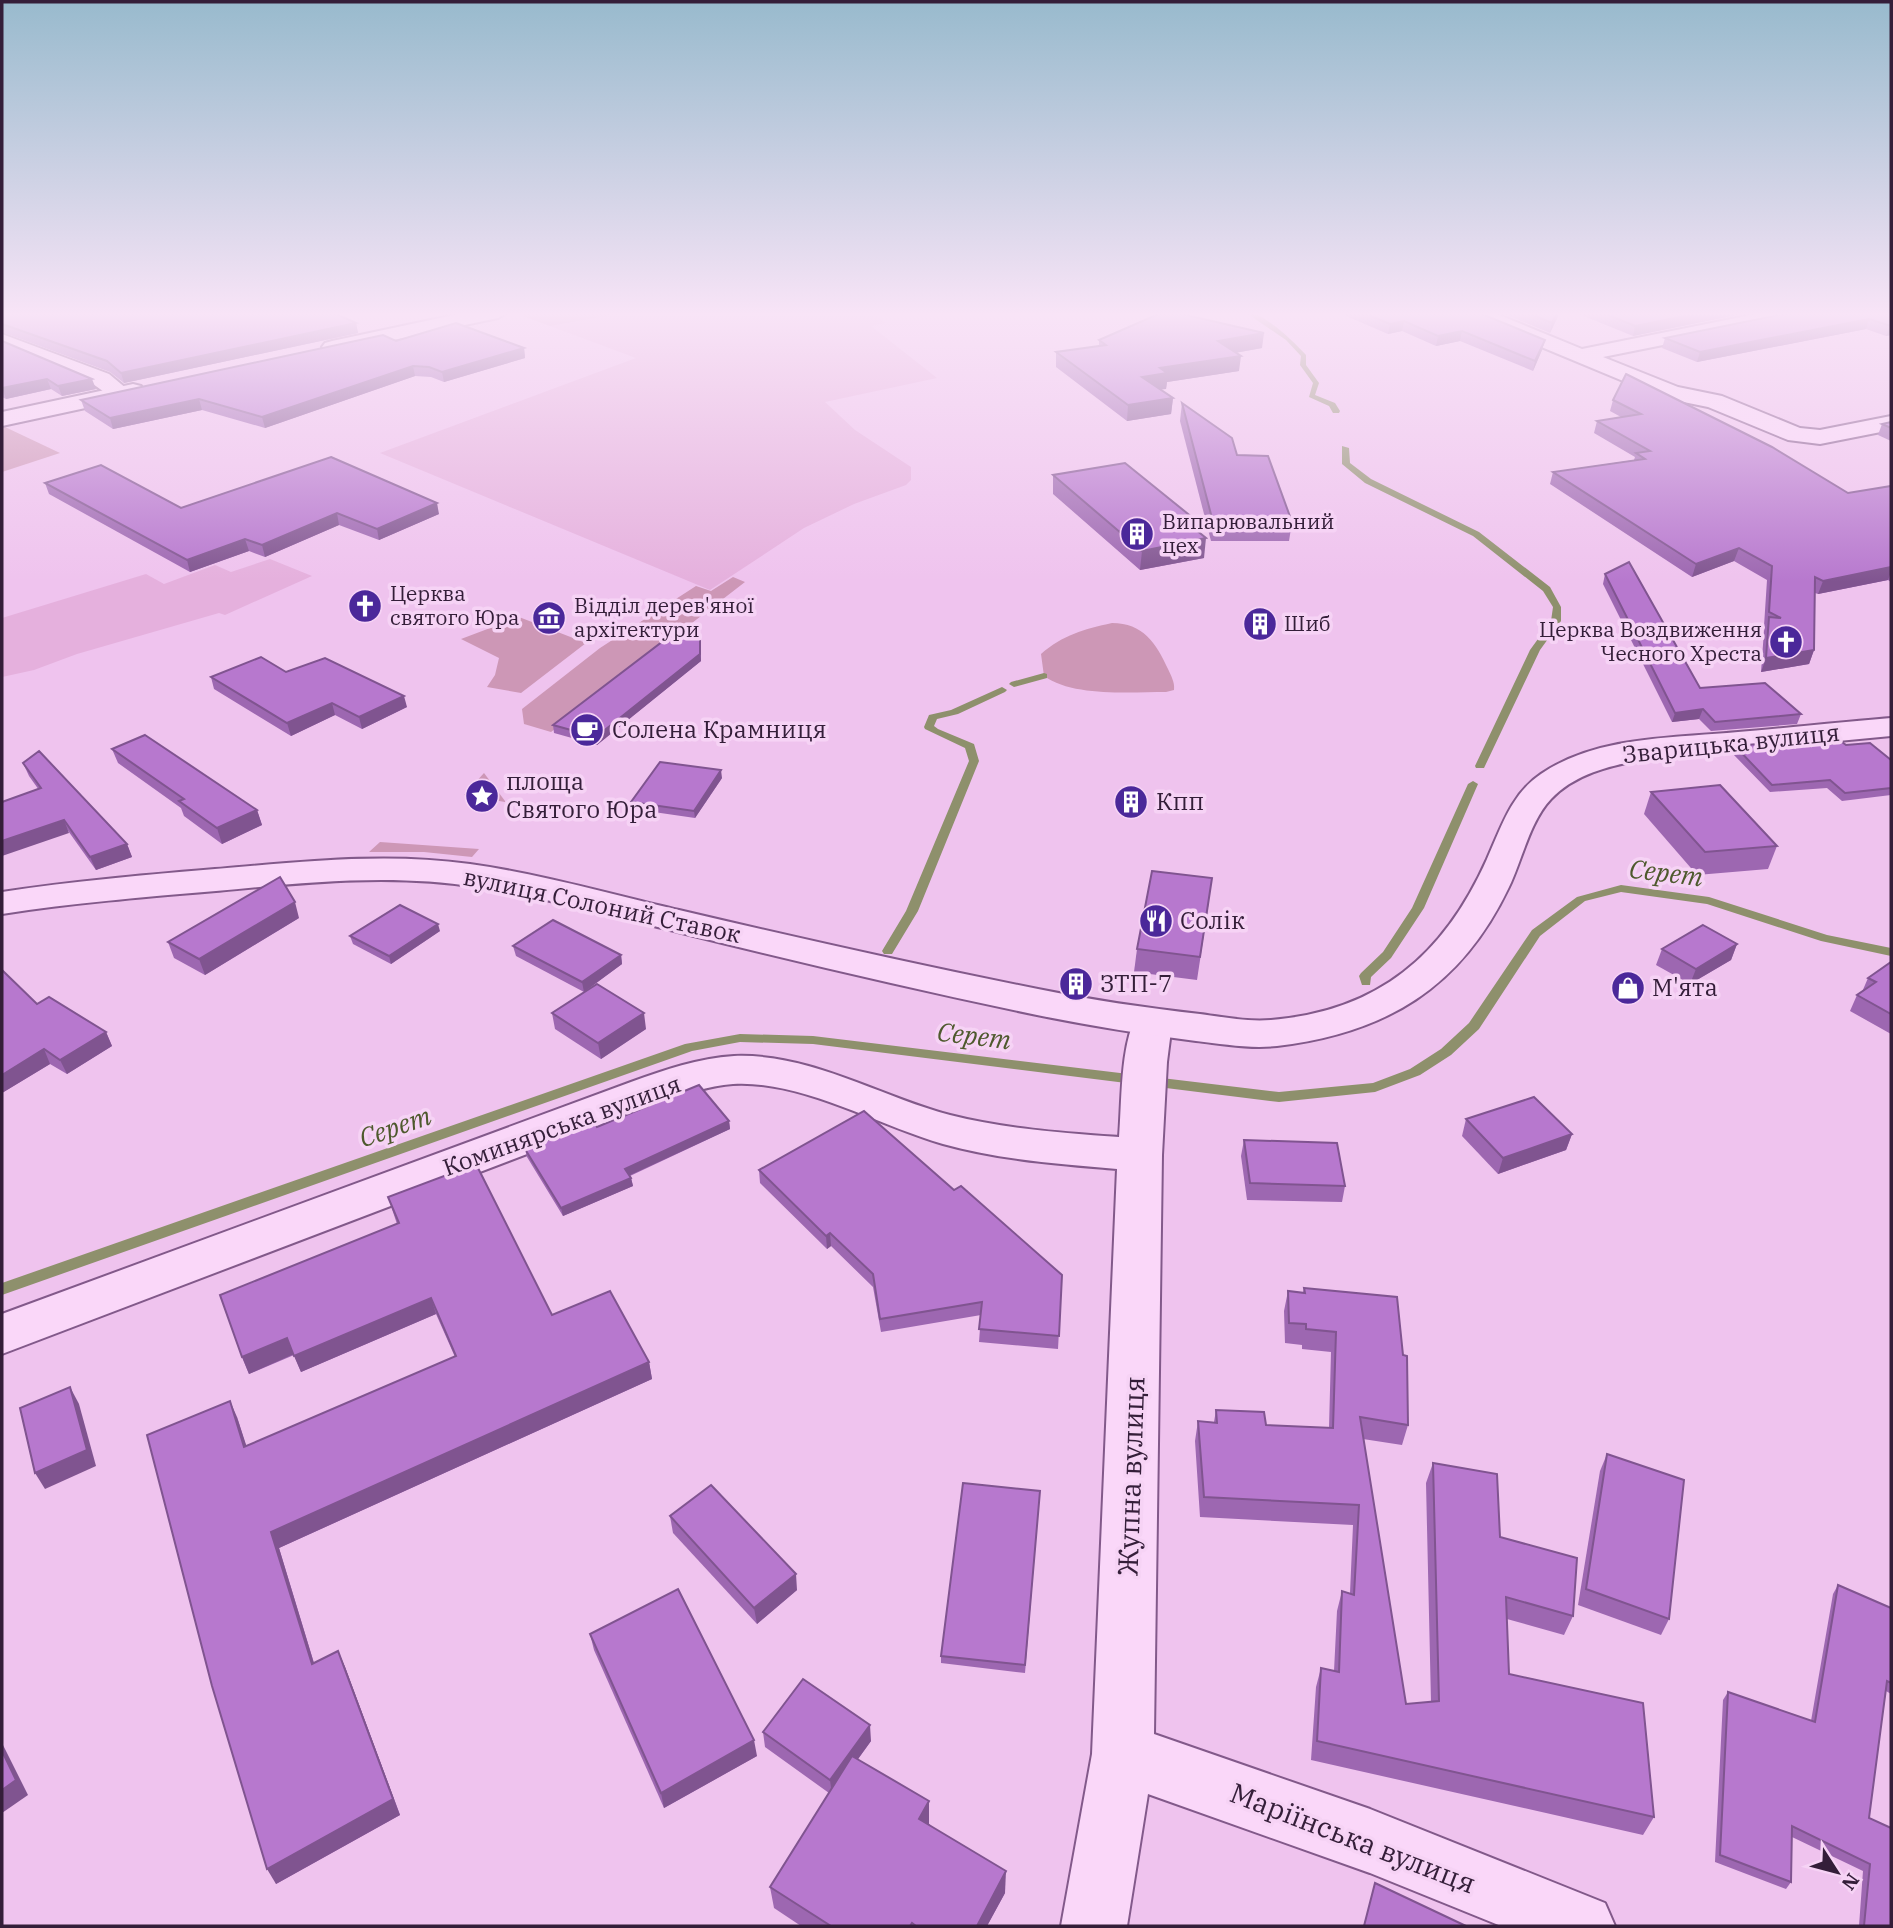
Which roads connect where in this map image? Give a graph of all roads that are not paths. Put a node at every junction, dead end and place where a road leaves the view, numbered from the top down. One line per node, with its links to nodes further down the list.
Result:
1 (84, 402): 3 (street)
2 (1716, 402): 4 (street)
3 (2, 419)
4 (1891, 423)
5 (1891, 727): 7 (street, Зварицька вулиця)
6 (2, 903): 7 (street, вулиця Солоний Ставок)
7 (1147, 1063): 8 (street, Жупна вулиця)
8 (1140, 1155): 9 (street, Коминярська вулиця); 10 (street, Жупна вулиця)
9 (2, 1335)
10 (1123, 1754): 11 (street, Жупна вулиця); 12 (street, Маріїнська вулиця)
11 (1094, 1926)
12 (1581, 1926)

